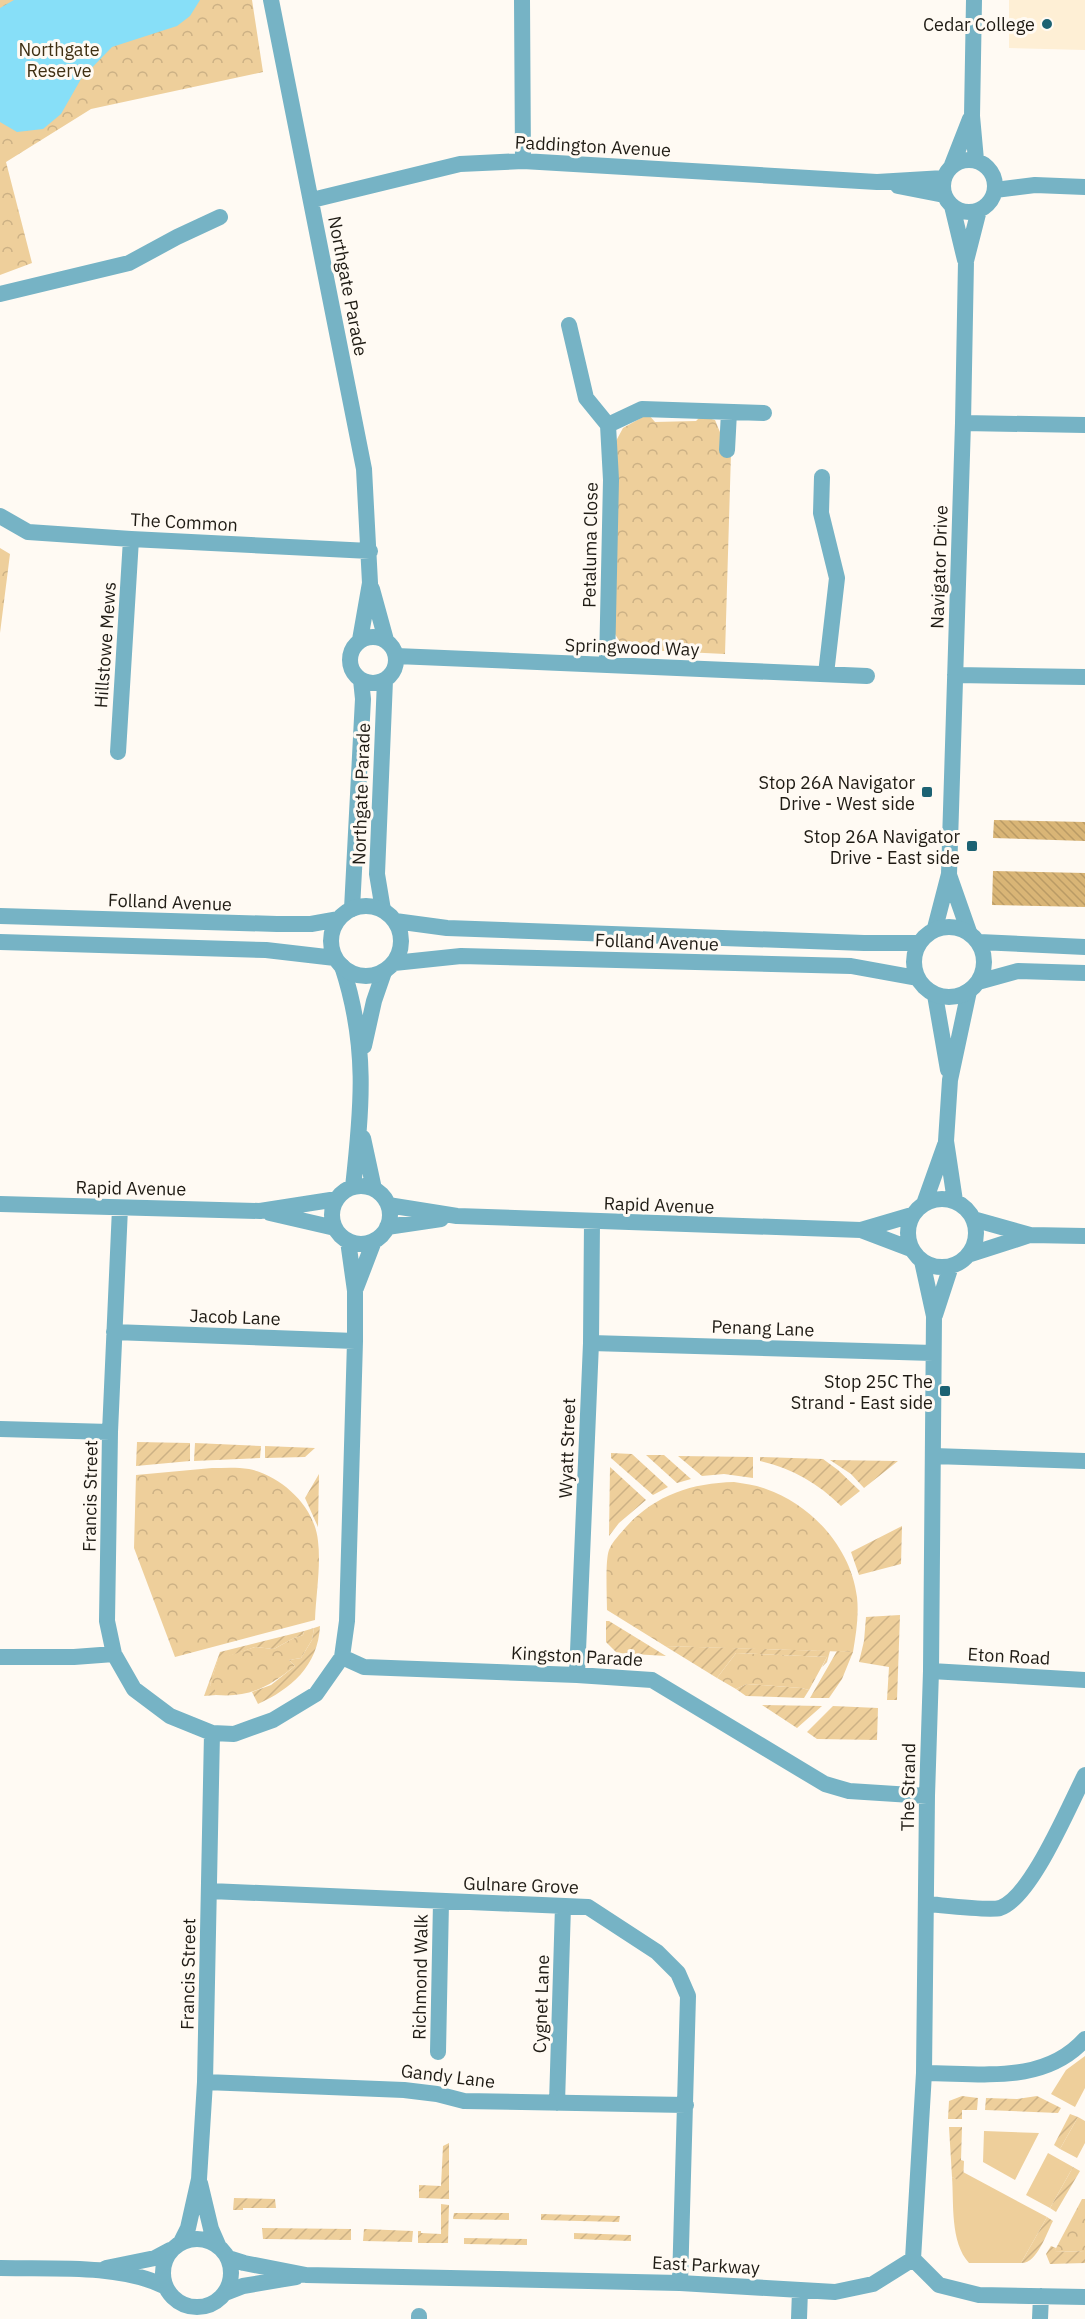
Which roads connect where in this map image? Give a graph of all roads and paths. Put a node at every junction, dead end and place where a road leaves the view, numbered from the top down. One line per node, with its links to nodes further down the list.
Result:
1 (271, 0): 11 (street, Northgate Parade)
2 (522, 0): 5 (street)
3 (974, 0): 4 (street)
4 (972, 116): 6 (street); 7 (street)
5 (523, 160): 8 (street, Paddington Avenue); 11 (street, Paddington Avenue)
6 (976, 160): 7 (street); 9 (street)
7 (948, 172): 8 (street, Paddington Avenue); 12 (street)
8 (877, 182): 12 (street, Paddington Avenue)
9 (994, 182): 10 (street); 13 (street)
10 (1085, 187)
11 (312, 200): 27 (street, Northgate Parade)
12 (948, 201): 13 (street); 15 (street, Navigator Drive)
13 (980, 210): 15 (street, Navigator Drive)
14 (220, 217): 16 (street)
15 (966, 261): 20 (street, Navigator Drive)
16 (0, 294)
17 (569, 325): 21 (street)
18 (729, 412): 19 (street); 21 (street); 23 (street)
19 (764, 413)
20 (963, 423): 22 (street); 34 (street, Navigator Drive)
21 (608, 425): 32 (street, Petaluma Close)
22 (1085, 425)
23 (727, 450)
24 (822, 477): 33 (street)
25 (0, 516): 26 (street, The Common)
26 (131, 539): 27 (street, The Common); 39 (street, Hillstowe Mews)
27 (370, 551): 28 (street, Northgate Parade)
28 (370, 583): 29 (street, Northgate Parade); 30 (street, Northgate Parade)
29 (360, 640): 30 (street); 37 (street)
30 (386, 640): 31 (street)
31 (396, 656): 32 (street, Springwood Way); 38 (street)
32 (607, 665): 33 (street, Springwood Way)
33 (826, 674): 35 (street, Springwood Way)
34 (955, 675): 36 (street); 40 (street, Navigator Drive)
35 (867, 676)
36 (1085, 677)
37 (361, 680): 38 (street); 41 (street, Northgate Parade)
38 (385, 680): 42 (street, Northgate Parade)
39 (118, 752)
40 (949, 874): 44 (street, Navigator Drive); 45 (street, Navigator Drive)
41 (345, 914): 42 (street); 43 (street, Folland Avenue); 49 (street)
42 (389, 915): 47 (street, Folland Avenue); 50 (street)
43 (0, 916)
44 (935, 928): 45 (street); 47 (street)
45 (974, 937): 48 (street); 53 (street)
46 (0, 942): 49 (street)
47 (918, 943): 52 (street)
48 (1085, 947)
49 (339, 962): 50 (street); 55 (street)
50 (389, 967): 52 (street, Folland Avenue); 55 (street)
51 (1085, 973): 53 (street)
52 (917, 978): 54 (street)
53 (973, 986): 54 (street); 56 (street)
54 (934, 994): 56 (street)
55 (361, 1057): 57 (street)
56 (950, 1080): 58 (street)
57 (360, 1123): 59 (street); 60 (street)
58 (946, 1141): 62 (street); 66 (street)
59 (353, 1187): 60 (street); 61 (street)
60 (374, 1189): 64 (street)
61 (337, 1199): 67 (street, Rapid Avenue); 72 (street)
62 (955, 1201): 66 (street); 69 (street)
63 (0, 1204): 65 (street, Rapid Avenue)
64 (388, 1205): 68 (street, Rapid Avenue); 71 (street)
65 (120, 1208): 67 (street, Rapid Avenue); 83 (street, Francis Street)
66 (918, 1210): 73 (street, Rapid Avenue); 78 (street)
67 (260, 1211): 72 (street, Rapid Avenue)
68 (457, 1216): 70 (street, Rapid Avenue); 71 (street, Rapid Avenue)
69 (973, 1219): 74 (street); 79 (street)
70 (592, 1222): 73 (street, Rapid Avenue); 85 (street, Wyatt Street)
71 (387, 1227): 77 (street)
72 (335, 1228): 76 (street)
73 (861, 1230): 78 (street, Rapid Avenue)
74 (1030, 1235): 75 (street); 79 (street)
75 (1085, 1236)
76 (348, 1241): 77 (street); 81 (street, Francis Street)
77 (374, 1241): 81 (street, Francis Street)
78 (917, 1255): 80 (street); 82 (street, The Strand)
79 (968, 1255): 80 (street)
80 (951, 1266): 82 (street, The Strand)
81 (355, 1292): 84 (street, Francis Street)
82 (934, 1316): 86 (street, The Strand)
83 (114, 1332): 84 (street, Jacob Lane); 88 (street, Francis Street)
84 (355, 1341): 93 (street, Francis Street)
85 (591, 1343): 86 (street, Penang Lane); 95 (street, Wyatt Street)
86 (933, 1353): 89 (street, The Strand)
87 (0, 1429): 88 (street)
88 (110, 1432): 91 (street, Francis Street)
89 (933, 1456): 90 (street); 94 (street, The Strand)
90 (1085, 1461)
91 (114, 1654): 92 (street); 97 (street, Francis Street)
92 (0, 1657)
93 (342, 1657): 95 (street, Kingston Parade); 97 (street, Francis Street)
94 (931, 1671): 96 (street, Eton Road); 99 (street, The Strand)
95 (577, 1675): 99 (street, Kingston Parade)
96 (1085, 1680)
97 (212, 1733): 100 (street, Francis Street)
98 (1085, 1775): 102 (street)
99 (927, 1796): 102 (street, The Strand)
100 (210, 1891): 101 (street, Gulnare Grove); 107 (street, Francis Street)
101 (441, 1902): 103 (street, Gulnare Grove); 105 (street, Richmond Walk)
102 (927, 1904): 106 (street, The Strand)
103 (563, 1906): 108 (street, Cygnet Lane); 109 (street, Gulnare Grove)
104 (1085, 2039): 106 (street)
105 (438, 2052)
106 (924, 2073): 113 (street, The Strand)
107 (206, 2082): 108 (street, Gandy Lane); 110 (street, Francis Street)
108 (557, 2103): 109 (street, Gandy Lane)
109 (686, 2105): 117 (street, Gulnare Grove)
110 (199, 2179): 111 (street, Francis Street); 112 (street, Francis Street)
111 (175, 2246): 112 (street); 115 (street); 118 (street)
112 (223, 2252): 116 (street, East Parkway); 120 (street)
113 (913, 2259): 119 (street, East Parkway); 121 (street)
114 (0, 2268): 115 (street)
115 (96, 2270): 118 (street)
116 (306, 2275): 117 (street, East Parkway); 120 (street, East Parkway)
117 (680, 2283): 119 (street, East Parkway)
118 (164, 2286): 123 (street)
119 (800, 2290): 126 (street)
120 (225, 2293): 124 (street)
121 (1041, 2296): 122 (street); 127 (street)
122 (1085, 2297)
123 (177, 2302): 124 (street); 125 (street)
124 (208, 2312)
125 (183, 2319)
126 (799, 2319)
127 (1040, 2319)

